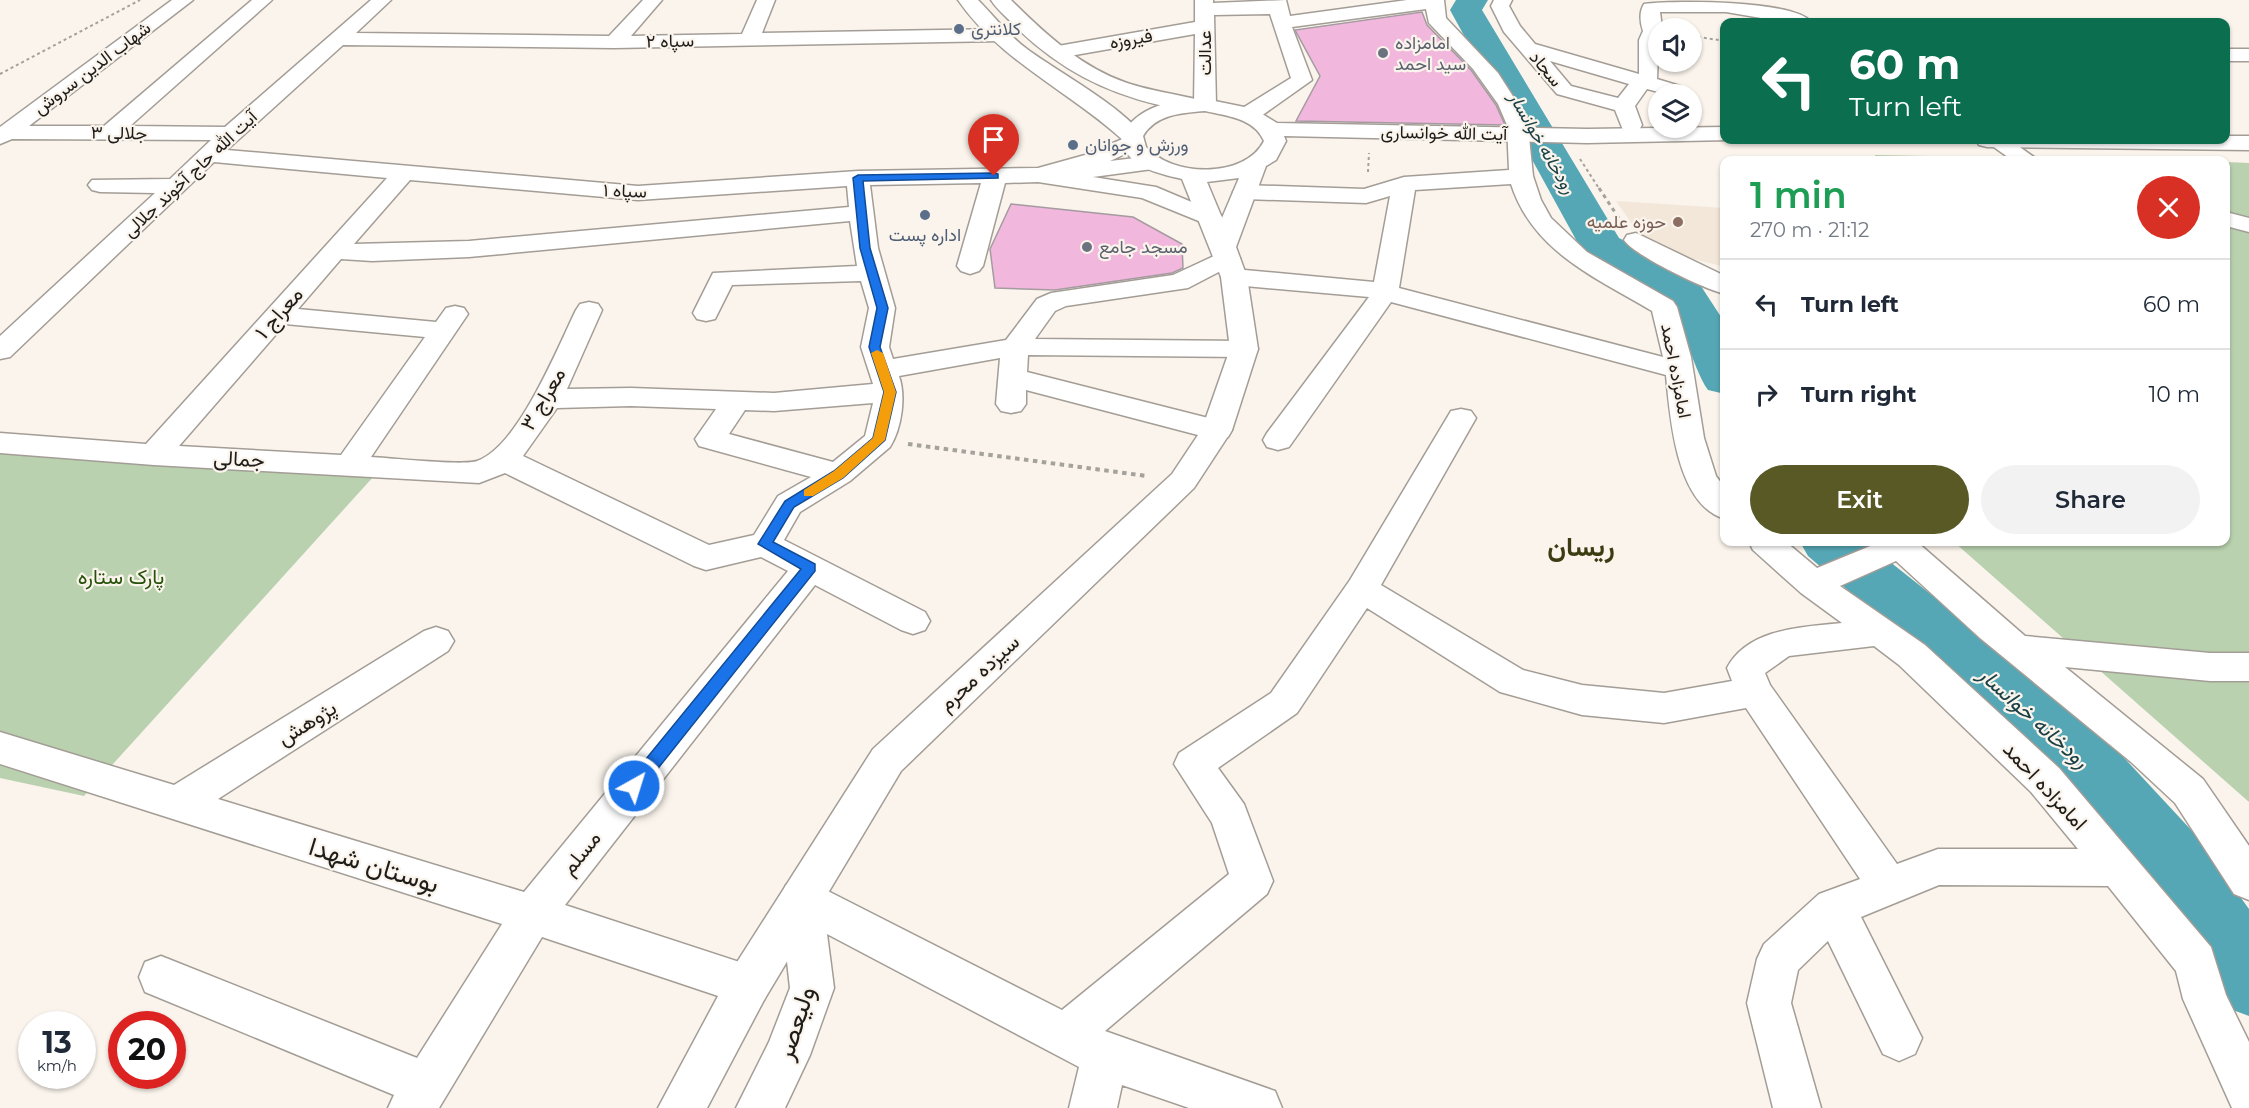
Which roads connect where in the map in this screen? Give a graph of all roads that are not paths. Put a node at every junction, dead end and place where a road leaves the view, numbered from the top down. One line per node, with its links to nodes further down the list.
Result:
1 (184, 0): 33 (main road, شهاب الدین سروش)
2 (263, 0): 29 (main road)
3 (382, 0): 15 (main road, آیت الله حاج آخوند جلالی)
4 (653, 0): 17 (main road)
5 (766, 0): 16 (main road)
6 (967, 0): 14 (main road)
7 (1000, 0): 20 (main road)
8 (1503, 0): 19 (main road, سجاد)
9 (1435, 1): 12 (main road); 31 (main road, امامزاده احمد)
10 (1759, 4): 13 (main road); 23 (main road)
11 (1204, 12): 12 (main road, فیروزه); 20 (main road, فیروزه); 25 (main road, عدالت)
12 (1282, 18): 18 (main road); 27 (main road)
13 (1791, 18)
14 (1001, 35): 16 (main road, سپاه ۲); 35 (main road)
15 (339, 39): 17 (main road, سپاه ۲); 30 (main road, آیت الله حاج آخوند جلالی)
16 (749, 40): 17 (main road, سپاه ۲)
17 (614, 42)
18 (1263, 43)
19 (1528, 48): 23 (main road); 26 (main road, سجاد)
20 (1058, 52): 25 (main road)
21 (2230, 55): 22 (main road)
22 (2249, 55)
23 (1642, 84): 24 (main road); 26 (main road)
24 (1648, 85)
25 (1199, 105): 27 (main road); 35 (main road)
26 (1624, 106): 34 (main road)
27 (1249, 114): 28 (main road)
28 (1271, 129): 31 (main road, آیت الله خوانساری); 42 (main road)
29 (110, 133): 30 (main road, جلالی ۳); 33 (main road, جلالی ۳)
30 (231, 134): 39 (main road, آیت الله حاج آخوند جلالی)
31 (1520, 134): 34 (main road, آیت الله خوانساری); 47 (main road, امامزاده احمد)
32 (1720, 134): 34 (main road, آیت الله خوانساری)
33 (3, 135)
34 (1634, 135)
35 (1132, 139): 41 (main road); 44 (main road)
36 (2230, 143): 37 (main road)
37 (2249, 143)
38 (2001, 144): 40 (main road)
39 (212, 155): 43 (main road, سپاه ۱); 51 (main road, آیت الله حاج آخوند جلالی)
40 (2021, 156)
41 (1152, 164): 44 (main road); 45 (main road)
42 (1255, 166): 45 (main road); 52 (main road)
43 (405, 171): 48 (main road, سپاه ۱); 58 (main road, معراج ۱)
44 (1038, 175): 46 (main road, سپاه ۱); 57 (main road)
45 (1192, 175): 57 (main road)
46 (994, 176): 48 (main road, سپاه ۱); 59 (main road)
47 (1520, 176): 49 (main road); 70 (main road, امامزاده احمد)
48 (858, 178): 53 (main road)
49 (1404, 184): 52 (main road); 62 (main road)
50 (100, 185): 51 (main road)
51 (178, 186): 66 (main road, آیت الله حاج آخوند جلالی)
52 (1245, 192): 57 (main road)
53 (861, 213): 58 (main road); 60 (main road)
54 (2230, 220): 55 (main road)
55 (2249, 225)
56 (1636, 240): 61 (main road)
57 (1224, 250): 62 (main road); 67 (main road); 68 (main road, سیزده محرم)
58 (334, 251): 65 (main road, معراج ۱)
59 (970, 266)
60 (872, 273): 64 (main road); 71 (main road)
61 (1720, 284)
62 (1385, 292): 70 (main road); 76 (main road)
63 (589, 310): 72 (main road, معراج ۳)
64 (706, 313)
65 (277, 315): 78 (main road, معراج ۱); 79 (main road)
66 (12, 329): 69 (main road, آیت الله حاج آخوند جلالی)
67 (1015, 347): 68 (main road); 71 (main road); 75 (main road)
68 (1244, 349): 75 (main road, سیزده محرم)
69 (0, 351)
70 (1679, 370): 82 (main road, امامزاده احمد)
71 (886, 381): 73 (main road); 81 (main road)
72 (548, 399): 73 (main road); 80 (main road, معراج ۳)
73 (737, 401): 81 (main road)
74 (1461, 417): 89 (main road)
75 (1217, 430): 101 (main road, سیزده محرم)
76 (1278, 440)
77 (0, 443): 78 (main road, جمالی)
78 (154, 455): 79 (main road, جمالی)
79 (350, 465): 80 (main road, جمالی)
80 (492, 466): 83 (main road)
81 (839, 474): 83 (main road)
82 (1720, 503)
83 (765, 544): 87 (main road)
84 (1770, 546): 88 (main road, امامزاده احمد)
85 (1894, 546): 88 (main road)
86 (1903, 546): 93 (main road)
87 (810, 567): 90 (main road); 103 (main road, مسلم)
88 (1814, 584): 91 (main road, امامزاده احمد)
89 (1362, 589): 95 (main road); 106 (main road)
90 (913, 621)
91 (1880, 632): 95 (main road); 98 (main road, امامزاده احمد)
92 (436, 641): 97 (main road, پژوهش)
93 (2016, 649): 94 (main road); 99 (main road)
94 (2249, 667)
95 (1755, 692): 100 (main road)
96 (0, 748): 97 (main road, بوستان شهدا)
97 (177, 804): 103 (main road, بوستان شهدا)
98 (2119, 868): 100 (main road); 109 (main road, امامزاده احمد)
99 (2249, 881)
100 (1889, 887): 102 (main road)
101 (801, 899): 105 (main road, سیزده محرم); 106 (main road); 112 (main road, ولیعصر)
102 (1834, 908): 107 (main road); 115 (main road)
103 (532, 914): 105 (main road, بوستان شهدا); 110 (main road, مسلم)
104 (161, 977): 110 (main road)
105 (748, 985): 111 (main road, سیزده محرم)
106 (1066, 1035): 108 (main road)
107 (1899, 1038)
108 (1106, 1056): 113 (main road); 114 (main road)
109 (2249, 1093)
110 (419, 1097)
111 (682, 1108)
112 (760, 1108)
113 (1093, 1108)
114 (1258, 1108)
115 (1797, 1108)

